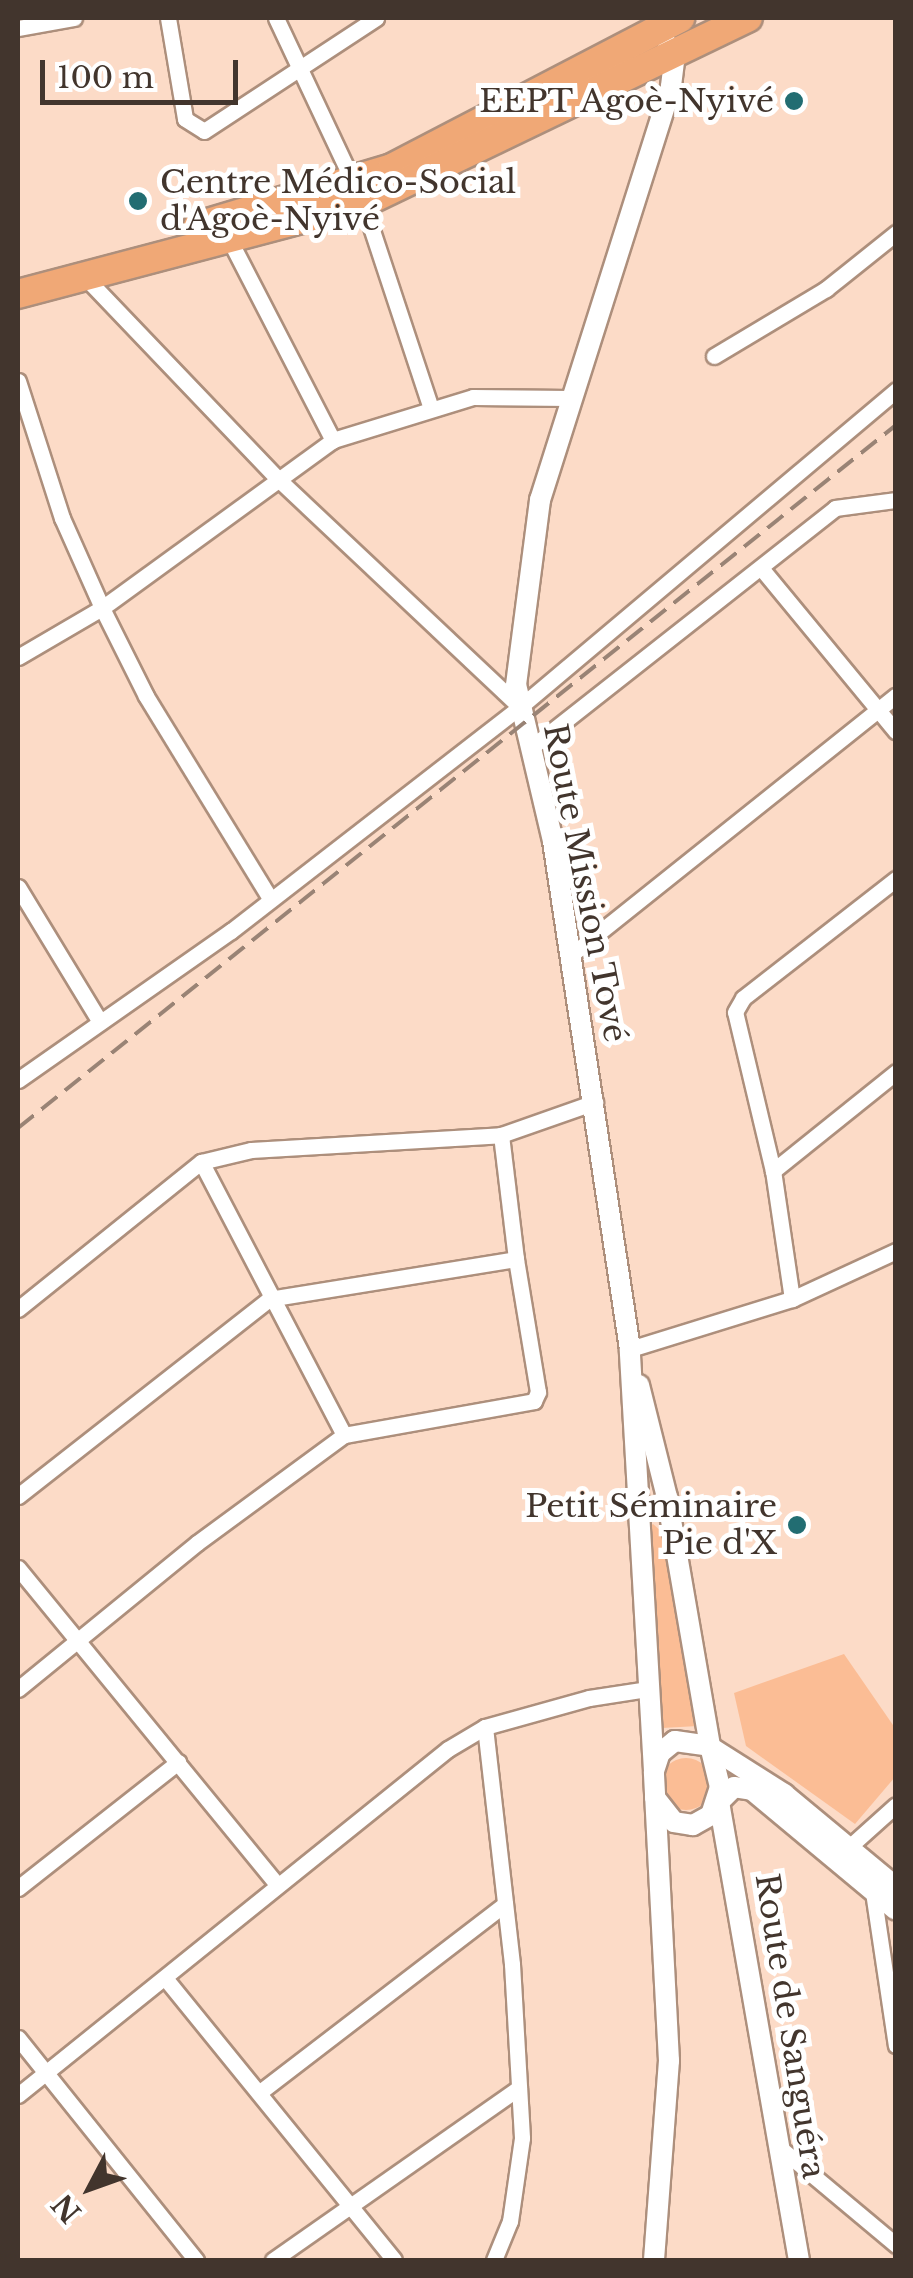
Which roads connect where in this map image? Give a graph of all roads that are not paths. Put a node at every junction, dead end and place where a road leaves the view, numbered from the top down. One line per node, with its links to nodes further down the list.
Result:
1 (74, 18): 7 (street)
2 (168, 18): 9 (street)
3 (276, 18): 9 (street)
4 (376, 18): 9 (street)
5 (748, 18): 8 (highway)
6 (664, 22): 8 (street); 10 (highway)
7 (18, 28)
8 (675, 55): 10 (highway); 19 (street, Route Mission Tové)
9 (301, 69): 10 (street)
10 (358, 193): 12 (highway); 14 (highway); 20 (street)
11 (896, 233): 16 (street)
12 (228, 237): 13 (highway); 21 (street)
13 (84, 276): 15 (highway); 22 (street)
14 (18, 277)
15 (18, 294)
16 (714, 356)
17 (18, 381): 25 (street)
18 (896, 390): 28 (street)
19 (569, 398): 20 (street); 28 (street, Route Mission Tové)
20 (430, 405): 21 (street)
21 (333, 440): 22 (street)
22 (277, 478): 25 (street); 28 (street)
23 (896, 500): 24 (street)
24 (762, 568): 29 (street); 31 (street)
25 (102, 608): 26 (street); 34 (street)
26 (18, 657)
27 (896, 696): 29 (street)
28 (520, 707): 31 (street, Route Mission Tové); 34 (street)
29 (877, 711): 30 (street); 35 (street)
30 (896, 732)
31 (533, 746): 35 (street, Route Mission Tové)
32 (896, 879): 42 (street)
33 (18, 888): 36 (street)
34 (269, 897): 36 (street)
35 (571, 955): 39 (street, Route Mission Tové)
36 (100, 1022): 38 (street)
37 (896, 1072): 42 (street)
38 (18, 1080)
39 (595, 1102): 40 (street); 48 (street, Route Mission Tové)
40 (501, 1135): 41 (street); 44 (street)
41 (201, 1162): 45 (street); 47 (street)
42 (773, 1171): 46 (street)
43 (896, 1251): 46 (street)
44 (516, 1259): 45 (street); 49 (street)
45 (269, 1299): 49 (street); 50 (street)
46 (792, 1299): 48 (street)
47 (18, 1309)
48 (630, 1349): 51 (street); 52 (street, Route Mission Tové)
49 (344, 1436): 54 (street)
50 (18, 1496)
51 (667, 1497): 52 (street); 58 (street)
52 (633, 1501): 56 (street, Route Mission Tové)
53 (18, 1568): 54 (street)
54 (76, 1642): 55 (street); 59 (street)
55 (18, 1689)
56 (648, 1689): 57 (street); 60 (street, Route Mission Tové)
57 (486, 1727): 67 (street); 72 (street)
58 (710, 1747): 60 (street); 62 (street); 65 (street)
59 (178, 1762): 67 (street); 69 (street)
60 (654, 1771): 61 (street)
61 (656, 1798): 64 (street); 70 (street)
62 (719, 1802): 64 (street); 66 (street, Route de Sanguéra); 71 (street)
63 (896, 1805): 65 (street)
64 (693, 1823): 66 (street); 70 (street)
65 (848, 1848): 68 (street)
66 (738, 1883): 81 (street, Route de Sanguéra)
67 (277, 1885): 74 (street)
68 (896, 1887)
69 (18, 1888)
70 (658, 1892): 88 (street)
71 (873, 1892): 73 (street); 76 (street)
72 (505, 1904): 78 (street); 79 (street)
73 (896, 1910)
74 (165, 1978): 77 (street); 79 (street)
75 (18, 2038): 77 (street)
76 (896, 2046)
77 (44, 2073): 80 (street); 84 (street)
78 (518, 2088): 82 (street); 87 (street)
79 (260, 2092): 82 (street)
80 (18, 2095)
81 (776, 2145): 83 (street); 89 (street, Route de Sanguéra)
82 (352, 2206): 85 (street); 86 (street)
83 (896, 2245)
84 (196, 2260)
85 (273, 2260)
86 (394, 2260)
87 (494, 2260)
88 (654, 2260)
89 (799, 2260)

